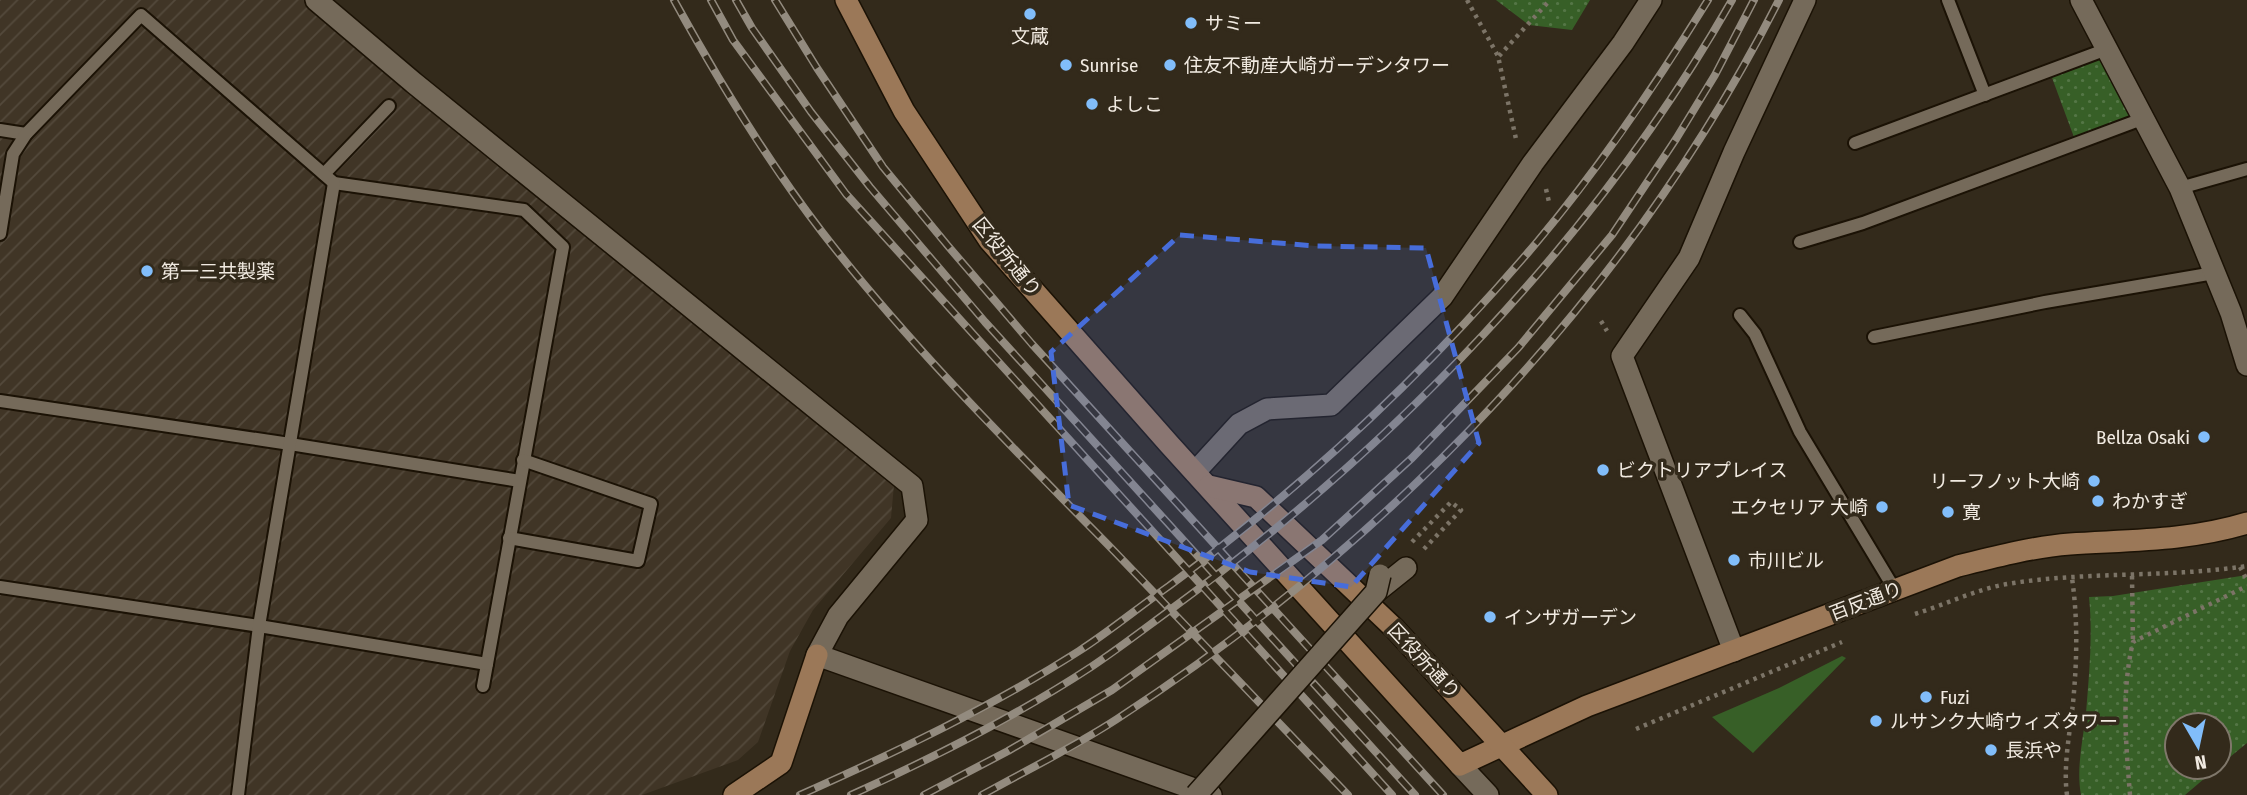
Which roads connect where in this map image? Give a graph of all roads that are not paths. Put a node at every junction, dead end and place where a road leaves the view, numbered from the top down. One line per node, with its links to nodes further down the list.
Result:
1 (316, 0): 36 (street)
2 (846, 0): 27 (street, 区役所通り)
3 (1651, 0): 27 (street)
4 (1824, 0): 7 (street)
5 (1948, 0): 9 (lane)
6 (2081, 0): 8 (street)
7 (1804, 4): 35 (street)
8 (2106, 49): 9 (lane); 11 (street)
9 (1985, 95): 14 (lane)
10 (389, 106): 16 (lane)
11 (2142, 119): 17 (street); 19 (lane)
12 (0, 130): 13 (lane)
13 (26, 134): 16 (lane); 18 (lane)
14 (1855, 143)
15 (2247, 169): 17 (lane)
16 (329, 178): 25 (lane); 26 (lane)
17 (2180, 188): 20 (street)
18 (0, 233)
19 (1800, 242)
20 (2214, 274): 22 (lane); 23 (street)
21 (1740, 315): 33 (lane)
22 (1874, 337)
23 (2247, 365)
24 (0, 401): 25 (lane)
25 (290, 444): 28 (lane); 34 (lane)
26 (523, 460): 28 (lane); 30 (lane)
27 (1202, 479): 39 (street, 区役所通り); 40 (street, 区役所通り)
28 (520, 481): 30 (lane)
29 (2247, 523): 33 (street, 百反通り)
30 (509, 538): 37 (lane)
31 (1406, 568): 43 (street, bridge)
32 (0, 587): 34 (lane)
33 (1895, 590): 35 (street, 百反通り)
34 (259, 626): 37 (lane); 41 (lane)
35 (1734, 651): 39 (street, 百反通り)
36 (817, 655): 42 (street); 44 (street)
37 (486, 664): 38 (lane)
38 (483, 686)
39 (1502, 745): 40 (street, 百反通り); 46 (street, 区役所通り)
40 (1460, 765): 45 (street)
41 (238, 795)
42 (734, 795)
43 (1196, 795)
44 (1212, 795)
45 (1488, 795)
46 (1547, 795)

